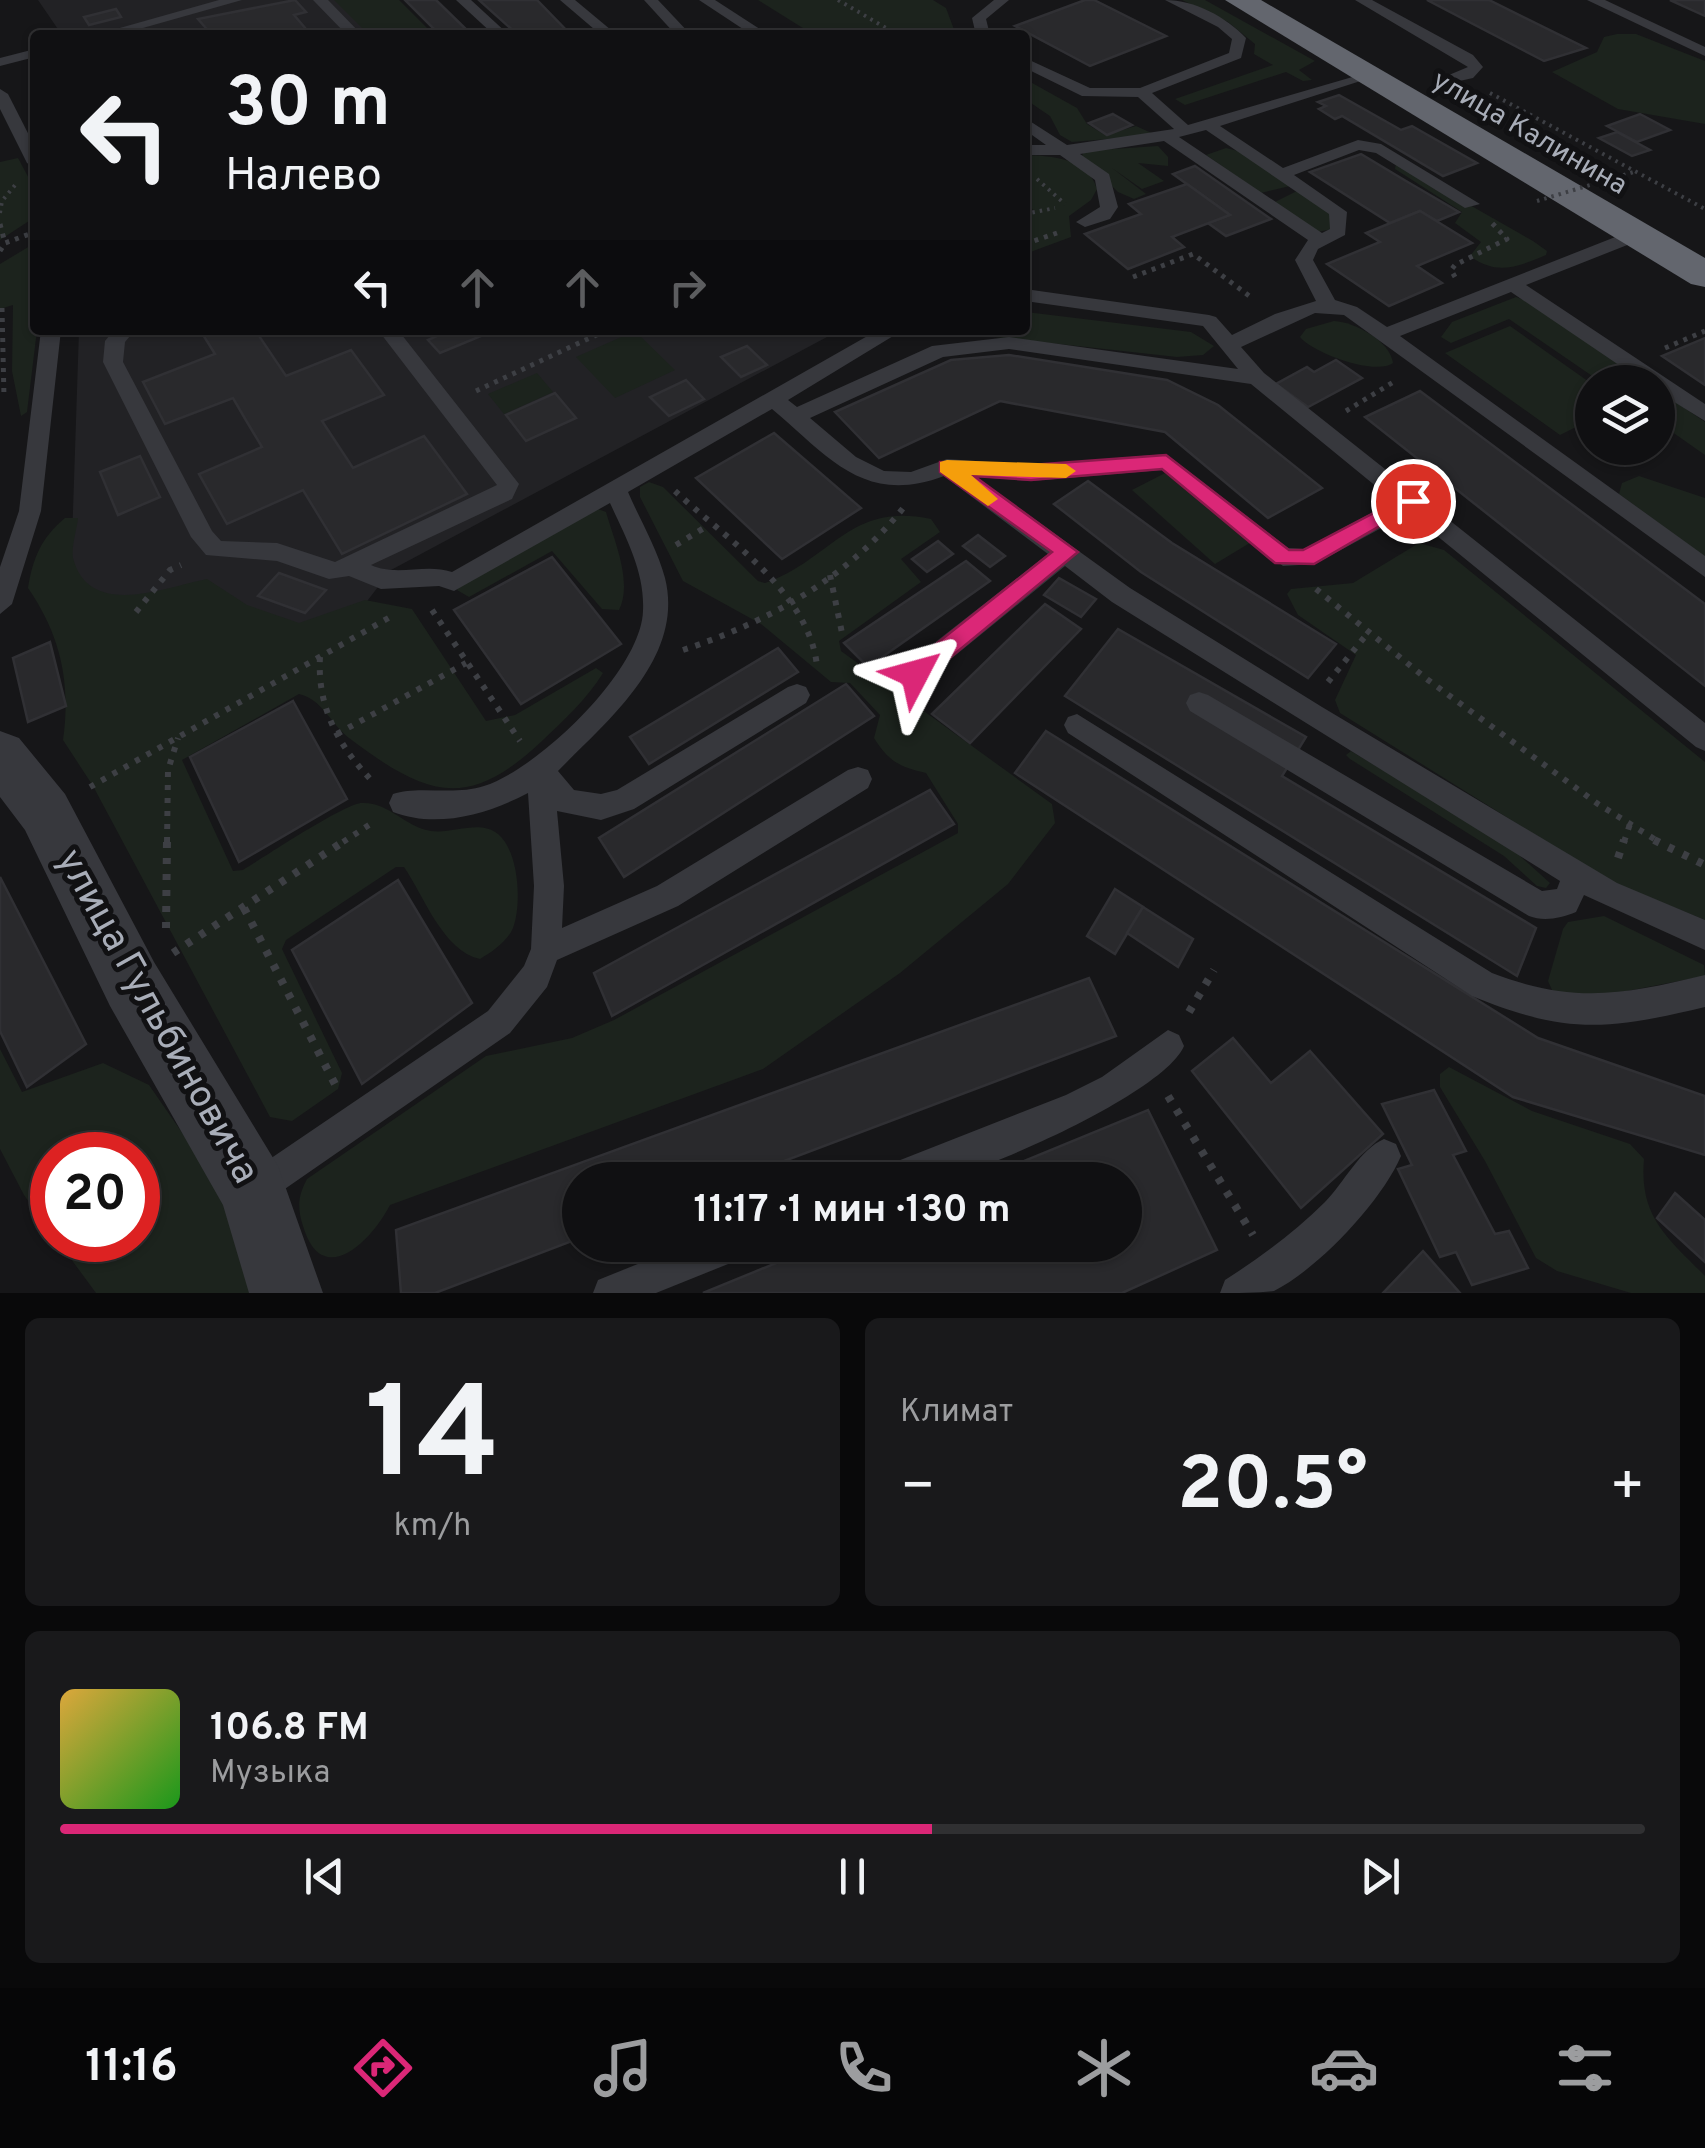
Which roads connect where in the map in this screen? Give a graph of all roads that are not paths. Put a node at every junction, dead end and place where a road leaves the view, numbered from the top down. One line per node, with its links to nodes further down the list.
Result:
1 (234, 0): 13 (lane)
2 (320, 0): 16 (lane)
3 (463, 0): 17 (lane)
4 (567, 0): 18 (lane)
5 (651, 0): 19 (lane)
6 (706, 0): 20 (lane)
7 (1002, 0): 21 (lane)
8 (1172, 0): 27 (lane)
9 (1240, 0): 26 (highway)
10 (1288, 0): 12 (highway, улица Калинина)
11 (1594, 0): 22 (lane)
12 (1358, 17): 29 (highway, улица Калинина)
13 (163, 18): 14 (lane); 15 (lane)
14 (120, 30)
15 (172, 30)
16 (349, 30)
17 (496, 30)
18 (604, 30)
19 (679, 30)
20 (754, 30)
21 (982, 30)
22 (1705, 52)
23 (30, 54): 24 (lane)
24 (0, 62)
25 (1030, 64): 27 (lane)
26 (1368, 74): 29 (highway); 30 (lane)
27 (1142, 92): 32 (lane)
28 (0, 94): 35 (lane)
29 (1434, 96): 39 (highway, улица Калинина); 40 (highway, улица Калинина)
30 (1206, 123): 32 (lane); 36 (lane)
31 (1030, 126): 34 (lane)
32 (1178, 135): 34 (lane); 41 (lane)
33 (1030, 150): 34 (lane)
34 (1068, 152): 38 (lane)
35 (30, 153)
36 (1284, 173): 37 (lane); 41 (lane)
37 (1472, 204)
38 (1086, 222)
39 (1638, 234): 42 (highway, улица Калинина); 43 (lane)
40 (1705, 236)
41 (1320, 240): 45 (lane)
42 (1705, 275)
43 (1510, 283): 50 (lane); 54 (lane)
44 (1030, 295): 51 (lane)
45 (1328, 305): 50 (lane); 51 (lane)
46 (49, 335): 62 (lane)
47 (120, 335): 60 (lane)
48 (392, 335): 60 (lane)
49 (884, 335): 53 (lane)
50 (1385, 335): 61 (lane)
51 (1227, 346): 52 (lane)
52 (1257, 378): 55 (lane); 58 (lane)
53 (774, 399): 55 (lane); 57 (lane)
54 (1705, 414)
55 (796, 416): 56 (lane)
56 (947, 467): 58 (lane); 59 (lane)
57 (616, 489): 60 (lane); 69 (lane)
58 (1413, 501): 67 (lane)
59 (1067, 552): 63 (lane); 72 (lane)
60 (352, 567)
61 (1705, 568)
62 (0, 604)
63 (915, 674)
64 (797, 695): 69 (lane)
65 (1199, 703): 72 (lane)
66 (1077, 725): 75 (lane)
67 (1705, 739)
68 (0, 755): 79 (street, улица Гульбиновича)
69 (540, 771): 71 (lane); 74 (lane)
70 (858, 779): 74 (lane)
71 (403, 803)
72 (1577, 876): 73 (lane)
73 (1705, 935)
74 (546, 949): 79 (lane)
75 (1705, 992)
76 (1159, 1057): 78 (lane)
77 (1384, 1156): 83 (lane)
78 (937, 1162)
79 (253, 1191): 81 (street, улица Гульбиновича)
80 (688, 1262): 82 (lane)
81 (286, 1293)
82 (611, 1293)
83 (1238, 1293)

